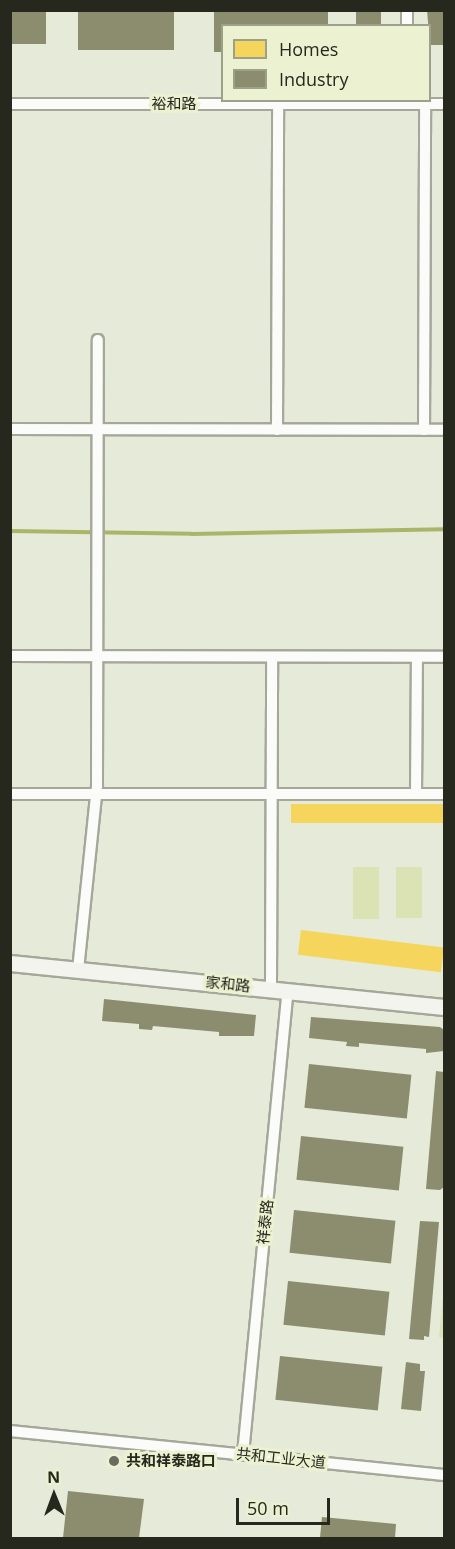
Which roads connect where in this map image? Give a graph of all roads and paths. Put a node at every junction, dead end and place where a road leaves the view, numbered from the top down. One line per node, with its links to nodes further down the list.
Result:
1 (408, 103): 3 (street, 裕和路); 4 (street, 裕和路)
2 (10, 104): 3 (street, 裕和路)
3 (278, 104): 9 (street)
4 (424, 104): 5 (street, 裕和路); 10 (street)
5 (444, 104)
6 (98, 340): 8 (street)
7 (10, 429): 8 (street)
8 (97, 430): 9 (street); 13 (street)
9 (277, 430): 10 (street)
10 (424, 430): 11 (street)
11 (444, 430)
12 (10, 656): 13 (street)
13 (97, 656): 14 (street); 18 (street)
14 (272, 657): 15 (street); 19 (street)
15 (417, 657): 16 (street); 20 (street)
16 (444, 657)
17 (10, 794): 18 (street)
18 (96, 794): 19 (street); 23 (street)
19 (272, 794): 20 (street); 24 (street)
20 (416, 794): 21 (street)
21 (444, 795)
22 (10, 963): 23 (street, 家和路)
23 (78, 969): 24 (street, 家和路)
24 (271, 988): 25 (street, 家和路)
25 (288, 990): 26 (street, 家和路); 28 (street, 祥泰路)
26 (444, 1006)
27 (10, 1431): 28 (street, 共和工业大道)
28 (243, 1454): 29 (street, 共和工业大道)
29 (444, 1475)

